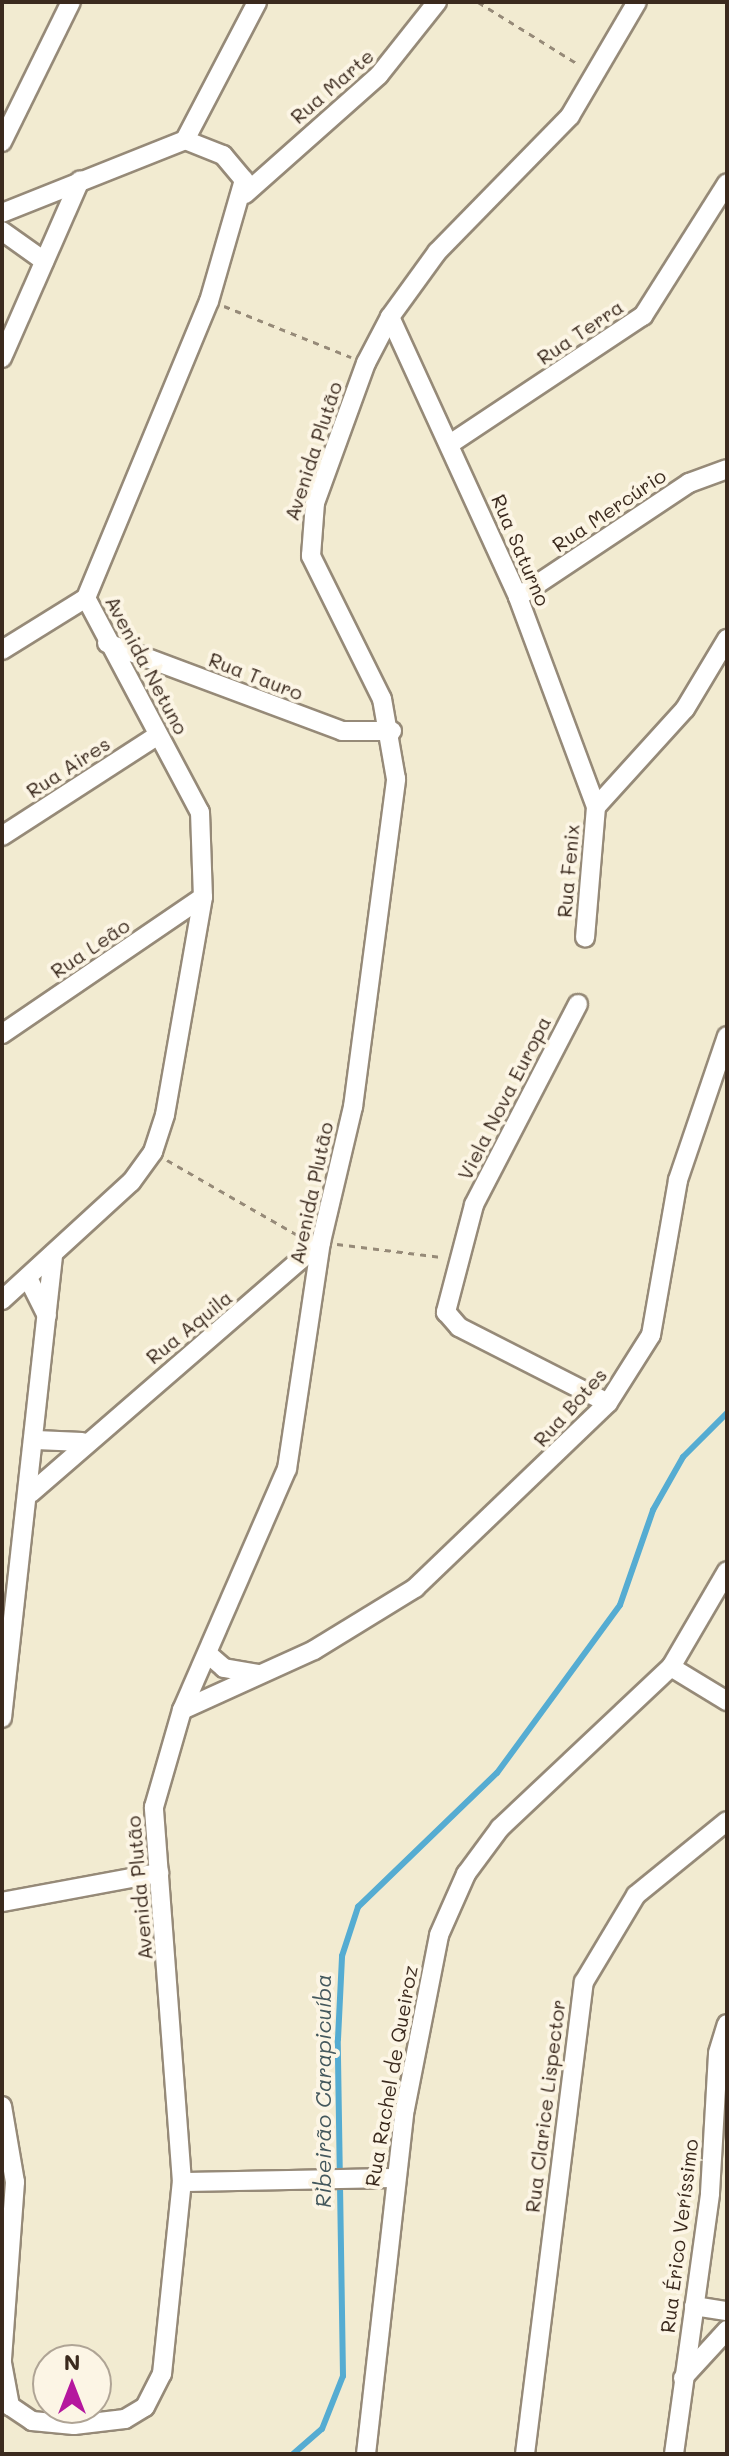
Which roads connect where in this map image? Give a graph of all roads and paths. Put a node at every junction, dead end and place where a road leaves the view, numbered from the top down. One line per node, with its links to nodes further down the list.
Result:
1 (71, 2): 8 (street)
2 (257, 2): 7 (street)
3 (437, 2): 11 (street, Rua Marte)
4 (478, 2): 6 (path)
5 (637, 2): 6 (street, Avenida Plutão)
6 (595, 75): 16 (street, Avenida Plutão)
7 (185, 140): 9 (street); 11 (street)
8 (2, 142)
9 (80, 180): 12 (street); 14 (street)
10 (727, 183): 19 (street, Rua Terra)
11 (245, 194): 15 (street, Avenida Netuno)
12 (2, 213)
13 (2, 231): 14 (street)
14 (44, 261): 17 (street)
15 (209, 301): 18 (path); 22 (street, Avenida Netuno)
16 (390, 317): 18 (street, Avenida Plutão); 19 (street, Rua Saturno)
17 (2, 358)
18 (366, 363): 26 (street, Avenida Plutão)
19 (450, 444): 21 (street, Rua Saturno)
20 (727, 469): 21 (street, Rua Mercúrio)
21 (518, 597): 28 (street, Rua Saturno)
22 (86, 598): 24 (street, Avenida Netuno); 25 (street)
23 (727, 639): 28 (street)
24 (107, 643): 26 (street, Rua Tauro); 27 (street, Avenida Netuno)
25 (2, 650)
26 (392, 731): 36 (street, Avenida Plutão)
27 (158, 735): 29 (street, Rua Aires); 30 (street, Avenida Netuno)
28 (596, 807): 31 (street, Rua Fenix)
29 (2, 836)
30 (203, 897): 33 (street, Rua Leão); 35 (street, Avenida Netuno)
31 (585, 938)
32 (578, 1004): 38 (street, Viela Nova Europa)
33 (2, 1034)
34 (727, 1036): 44 (street, Rua Botes)
35 (153, 1152): 36 (path); 37 (street)
36 (321, 1242): 38 (path); 40 (street, Rua Aquila); 41 (street, Avenida Plutão)
37 (53, 1254): 39 (street); 43 (street)
38 (459, 1259): 44 (street, Viela Nova Europa)
39 (28, 1278): 42 (street); 43 (street)
40 (277, 1285): 41 (street); 46 (street, Rua Aquila)
41 (313, 1294): 49 (street, Avenida Plutão)
42 (2, 1300)
43 (47, 1316): 45 (street)
44 (608, 1403): 51 (street, Rua Botes)
45 (36, 1440): 46 (street); 47 (street)
46 (82, 1442): 47 (street, Rua Aquila)
47 (31, 1493): 54 (street)
48 (727, 1571): 50 (street, Rua Rachel de Queiroz)
49 (208, 1654): 51 (street); 53 (street, Avenida Plutão)
50 (671, 1667): 52 (street); 61 (street, Rua Rachel de Queiroz)
51 (257, 1674): 53 (street, Rua Botes)
52 (727, 1701)
53 (182, 1710): 56 (street, Avenida Plutão)
54 (2, 1718)
55 (727, 1821): 69 (street, Rua Clarice Lispector)
56 (159, 1873): 57 (street); 62 (street, Avenida Plutão)
57 (2, 1902)
58 (727, 2024): 60 (street, Rua Érico Veríssimo)
59 (2, 2106): 66 (street, Avenida Plutão)
60 (721, 2113): 63 (street, Rua Érico Veríssimo)
61 (396, 2178): 62 (street); 68 (street, Rua Rachel de Queiroz)
62 (182, 2182): 66 (street, Avenida Plutão)
63 (694, 2306): 64 (street); 67 (street, Rua Érico Veríssimo)
64 (727, 2311)
65 (727, 2330): 67 (street)
66 (2, 2362)
67 (682, 2379): 70 (street, Rua Érico Veríssimo)
68 (366, 2454)
69 (525, 2454)
70 (674, 2454)

